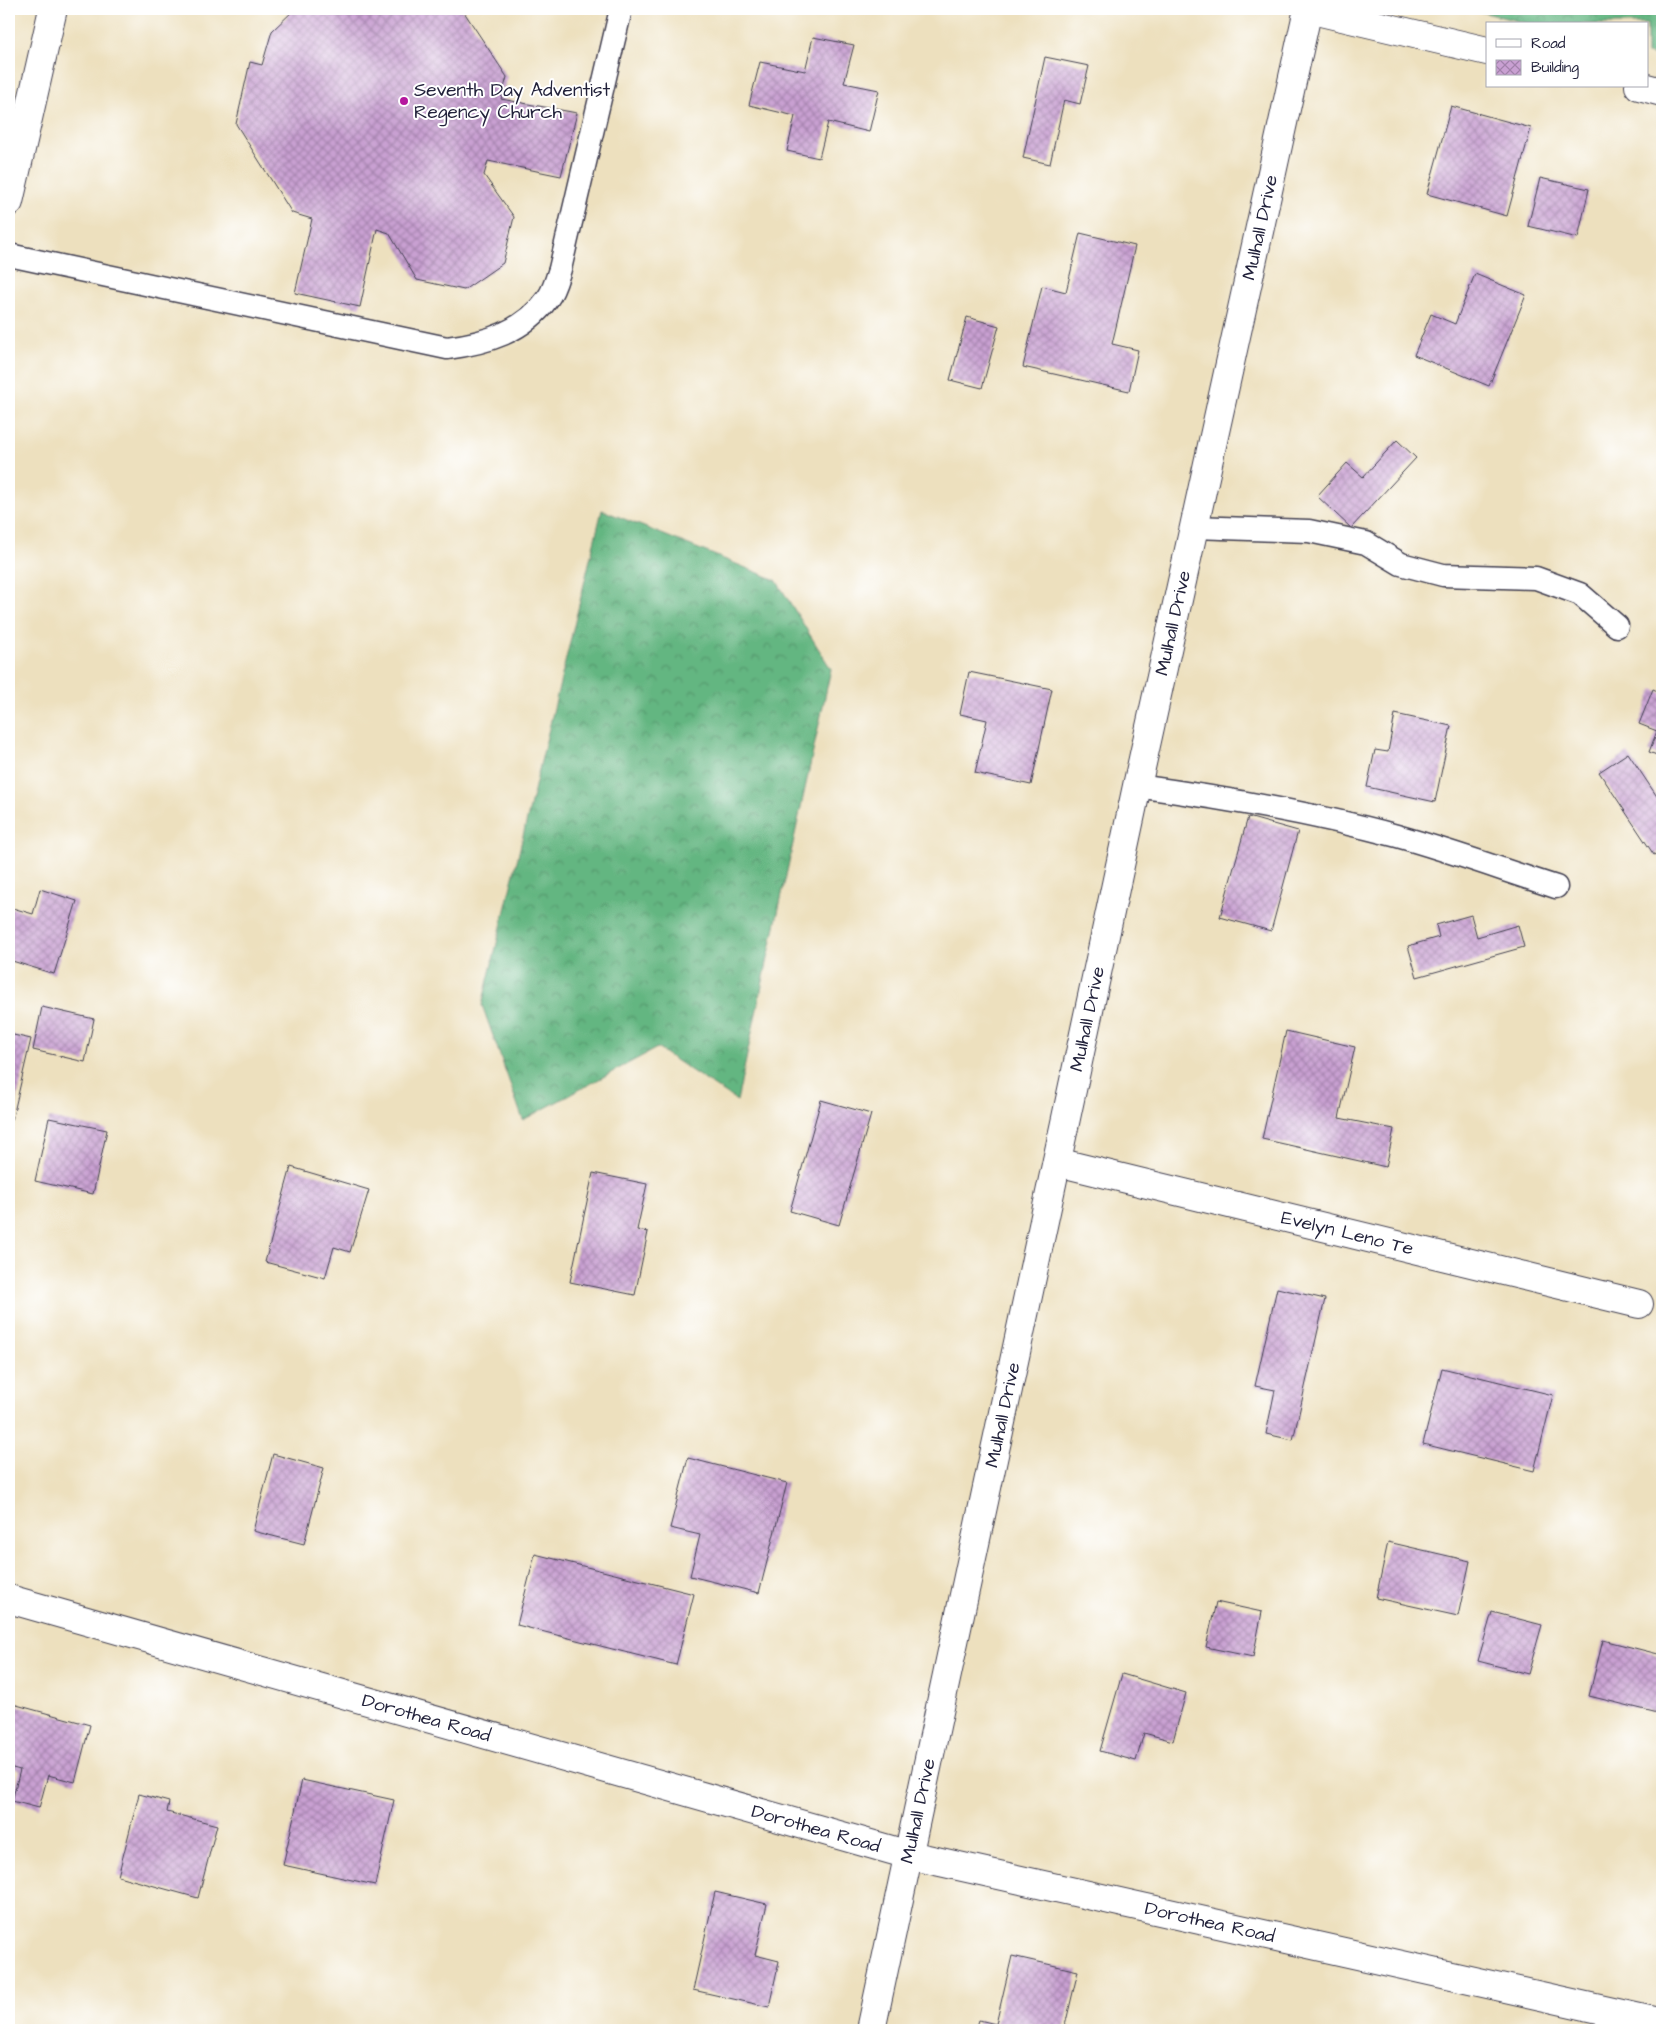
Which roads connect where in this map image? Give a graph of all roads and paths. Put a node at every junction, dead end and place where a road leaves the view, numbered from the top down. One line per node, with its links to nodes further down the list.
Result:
1 (53, 9): 7 (street)
2 (621, 9): 8 (lane)
3 (1308, 9): 4 (street); 9 (street, Mulhall Drive)
4 (1486, 51)
5 (1647, 88): 6 (street)
6 (1662, 92)
7 (9, 202)
8 (9, 256)
9 (1194, 527): 10 (lane); 11 (street, Mulhall Drive)
10 (1617, 626)
11 (1137, 786): 12 (lane); 13 (street, Mulhall Drive)
12 (1556, 887)
13 (1057, 1162): 14 (street, Evelyn Leno Te); 16 (street, Mulhall Drive)
14 (1639, 1304)
15 (9, 1599): 16 (street, Dorothea Road)
16 (909, 1855): 17 (street, Dorothea Road); 18 (street, Mulhall Drive)
17 (1662, 2023)
18 (871, 2030)

